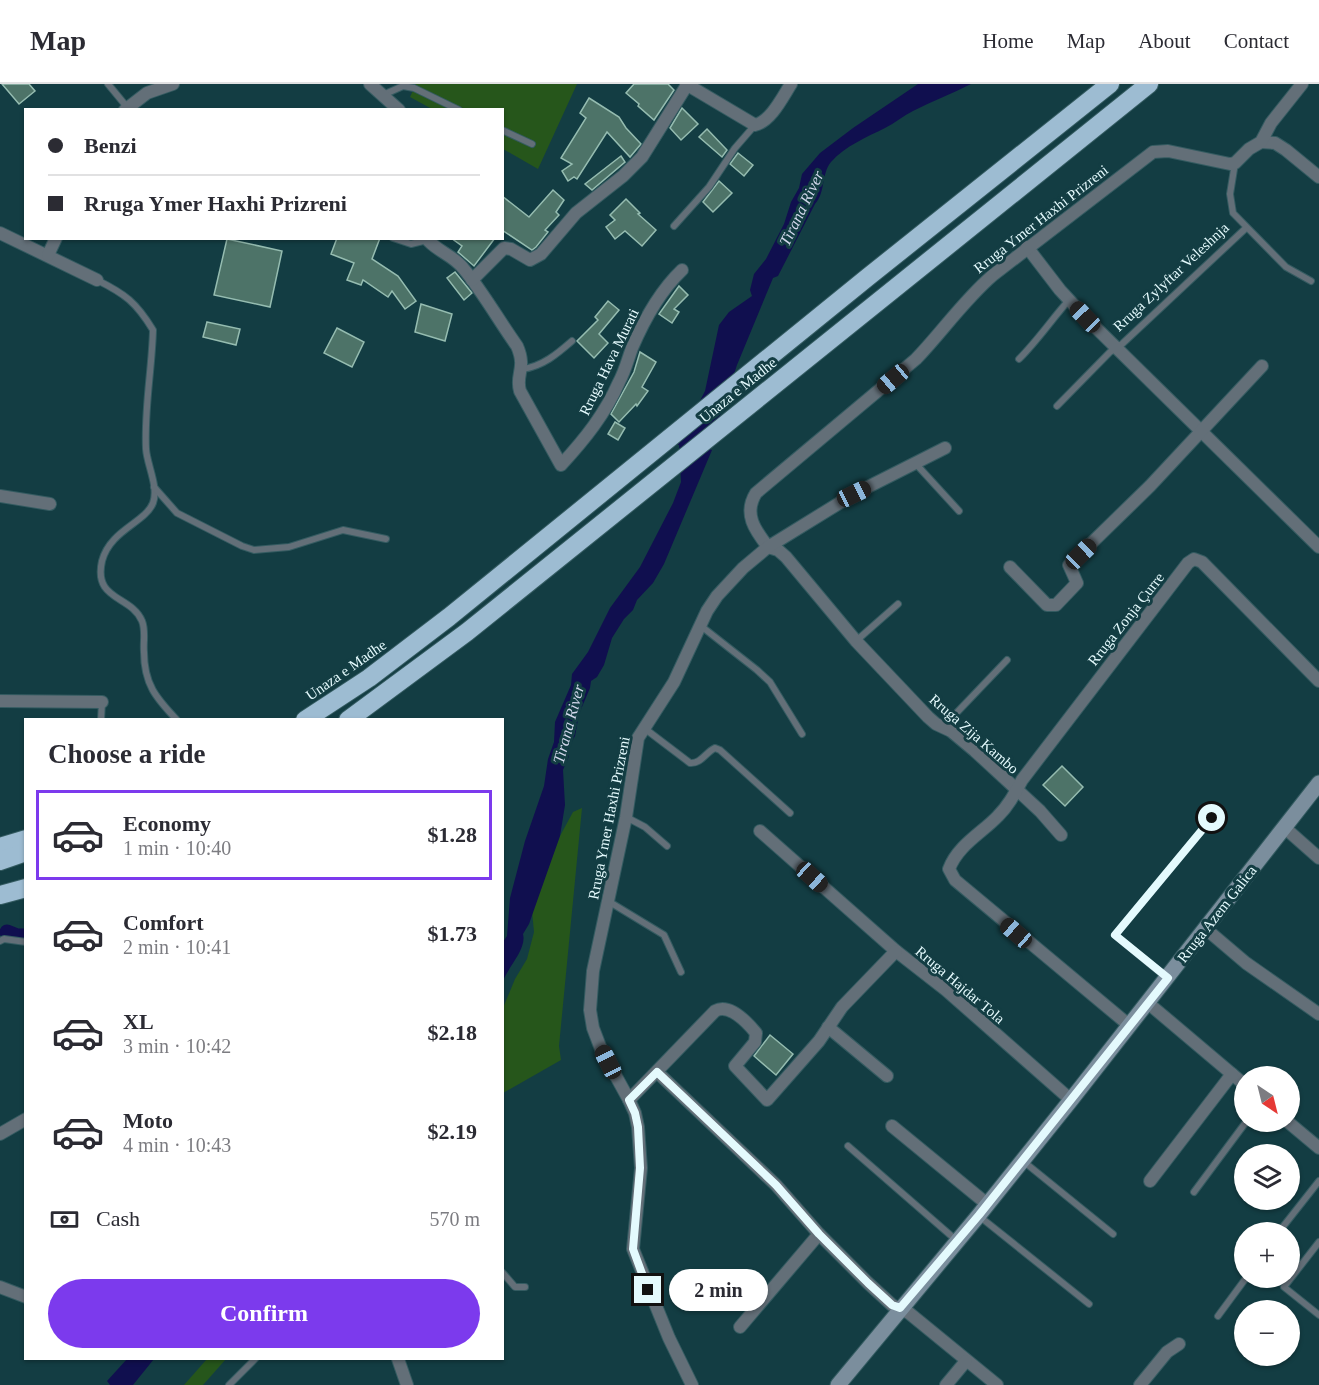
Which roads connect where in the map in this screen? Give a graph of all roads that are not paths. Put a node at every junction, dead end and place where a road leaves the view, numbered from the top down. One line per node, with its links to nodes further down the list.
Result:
1 (108, 84): 10 (lane)
2 (173, 84): 10 (street)
3 (370, 84): 9 (street)
4 (686, 84): 13 (street); 30 (street)
5 (791, 84): 13 (street)
6 (1110, 84): 59 (highway, Unaza e Madhe)
7 (1149, 84): 60 (highway, Unaza e Madhe)
8 (1302, 84): 15 (street)
9 (383, 95): 11 (street); 12 (lane)
10 (126, 108)
11 (397, 108)
12 (455, 108)
13 (755, 125): 19 (lane)
14 (504, 131): 16 (lane)
15 (1261, 142): 17 (street); 18 (street)
16 (532, 144)
17 (1235, 163): 20 (lane, Rruga Zylyftar Veleshnja); 26 (street, Rruga Ymer Haxhi Prizreni)
18 (1319, 177)
19 (674, 226)
20 (1246, 228): 31 (lane); 34 (lane, Rruga Zylyftar Veleshnja)
21 (0, 233): 27 (street)
22 (55, 240): 27 (street)
23 (399, 240): 24 (lane)
24 (424, 240)
25 (428, 240): 30 (street)
26 (1027, 247): 32 (street, Rruga Zylyftar Veleshnja); 47 (street, Rruga Ymer Haxhi Prizreni)
27 (48, 255): 29 (street)
28 (682, 270): 37 (street, Rruga Hava Murati)
29 (97, 280): 42 (lane)
30 (472, 280): 37 (street)
31 (1311, 281)
32 (1069, 300): 34 (street, Rruga Zylyftar Veleshnja); 35 (lane)
33 (572, 341): 37 (lane)
34 (1117, 347): 38 (lane, Rruga Zylyftar Veleshnja); 39 (street, Rruga Zylyftar Veleshnja)
35 (1019, 359)
36 (1262, 366): 39 (street)
37 (523, 369)
38 (1057, 406)
39 (1201, 432): 48 (street, Rruga Zylyftar Veleshnja); 49 (street)
40 (945, 447): 41 (street)
41 (916, 464): 45 (lane); 47 (street)
42 (153, 487): 46 (lane); 58 (lane)
43 (0, 496): 44 (street)
44 (50, 504)
45 (959, 511)
46 (386, 539)
47 (768, 547): 51 (street, Rruga Ymer Haxhi Prizreni); 52 (street, Rruga Zija Kambo)
48 (1319, 547)
49 (1010, 567)
50 (898, 604): 52 (lane)
51 (700, 626): 62 (street, Rruga Ymer Haxhi Prizreni); 63 (lane)
52 (856, 641): 61 (street, Rruga Zija Kambo)
53 (1007, 660): 61 (lane)
54 (1319, 681): 65 (street, Rruga Zonja Çurre)
55 (0, 701): 56 (street)
56 (102, 702): 57 (lane)
57 (101, 718)
58 (175, 718)
59 (308, 718)
60 (351, 718)
61 (943, 727): 65 (street, Rruga Zija Kambo)
62 (644, 728): 66 (lane); 67 (street, Rruga Ymer Haxhi Prizreni)
63 (802, 734)
64 (1319, 783): 69 (main road, Rruga Azem Galica)
65 (1016, 791): 71 (street); 91 (street, Rruga Zija Kambo)
66 (790, 813)
67 (627, 817): 73 (lane); 82 (street, Rruga Ymer Haxhi Prizreni)
68 (1212, 818): 88 (lane)
69 (1285, 828): 76 (street); 83 (main road, Rruga Azem Galica)
70 (760, 831): 86 (street, Rruga Hajdar Tola)
71 (1061, 835)
72 (24, 840): 74 (highway)
73 (668, 846)
74 (0, 848)
75 (24, 853): 77 (highway)
76 (1319, 858)
77 (0, 861)
78 (24, 877): 79 (highway)
79 (0, 884)
80 (24, 889): 81 (highway)
81 (0, 896)
82 (608, 901): 87 (lane); 96 (street, Rruga Ymer Haxhi Prizreni)
83 (1206, 929): 88 (main road, Rruga Azem Galica); 90 (street)
84 (0, 941): 85 (lane)
85 (24, 942)
86 (896, 951): 92 (street); 97 (street, Rruga Hajdar Tola)
87 (681, 972)
88 (1168, 978): 89 (main road, Rruga Azem Galica)
89 (1148, 1003): 91 (main road, Rruga Azem Galica); 94 (street)
90 (1319, 1014)
91 (1130, 1026): 97 (main road, Rruga Azem Galica)
92 (828, 1027): 93 (street); 95 (street)
93 (657, 1072): 96 (street); 111 (street)
94 (1232, 1074): 106 (street)
95 (887, 1076)
96 (629, 1100): 131 (street, Rruga Ymer Haxhi Prizreni)
97 (1071, 1100): 105 (main road, Rruga Azem Galica)
98 (24, 1123): 102 (street)
99 (892, 1126): 109 (street)
100 (1239, 1132): 108 (lane)
101 (1300, 1132): 104 (street)
102 (0, 1134)
103 (848, 1146): 113 (lane)
104 (1319, 1148)
105 (1023, 1161): 109 (main road, Rruga Azem Galica); 112 (lane)
106 (1150, 1181)
107 (1319, 1181): 110 (lane)
108 (1194, 1192)
109 (983, 1210): 113 (main road, Rruga Azem Galica); 120 (lane)
110 (1287, 1222)
111 (819, 1234): 121 (street); 124 (street)
112 (1113, 1234)
113 (957, 1241): 121 (main road, Rruga Azem Galica)
114 (1319, 1242): 122 (lane)
115 (504, 1274): 117 (lane)
116 (0, 1287): 119 (street)
117 (525, 1287)
118 (1239, 1288): 123 (lane)
119 (24, 1296)
120 (1089, 1304)
121 (900, 1308): 128 (street); 132 (main road, Rruga Azem Galica)
122 (1319, 1315)
123 (1218, 1316)
124 (740, 1327)
125 (1179, 1344): 135 (street)
126 (254, 1360): 129 (lane)
127 (398, 1360): 130 (street)
128 (966, 1361): 133 (street); 134 (street)
129 (229, 1385)
130 (407, 1385)
131 (692, 1385)
132 (838, 1385)
133 (946, 1385)
134 (997, 1385)
135 (1140, 1385)

